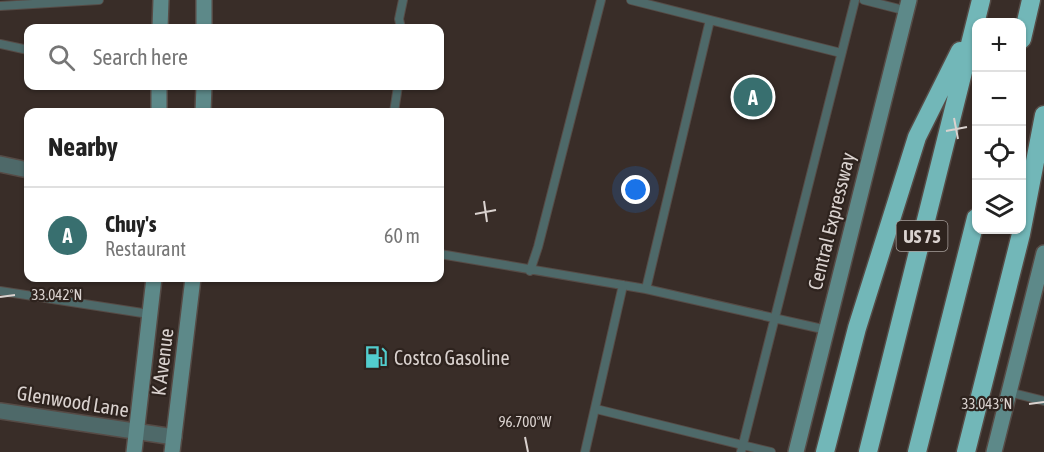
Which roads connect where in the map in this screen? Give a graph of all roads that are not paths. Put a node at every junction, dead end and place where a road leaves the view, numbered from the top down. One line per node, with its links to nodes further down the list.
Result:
1 (99, 0): 12 (lane)
2 (160, 0): 16 (main road)
3 (204, 0): 17 (main road)
4 (403, 0): 18 (lane)
5 (601, 0): 36 (lane)
6 (632, 0): 14 (lane)
7 (855, 0): 23 (lane)
8 (864, 0): 11 (lane)
9 (981, 0): 13 (highway, US 75)
10 (1031, 0): 15 (highway)
11 (908, 5): 44 (main road, Central Expressway)
12 (0, 6)
13 (976, 18)
14 (710, 20): 23 (lane); 40 (lane)
15 (1026, 22)
16 (160, 24)
17 (204, 24)
18 (400, 24)
19 (972, 26): 56 (highway)
20 (972, 32): 57 (highway, US 75)
21 (0, 44): 22 (lane)
22 (24, 49)
23 (841, 53): 43 (lane)
24 (159, 90): 27 (main road)
25 (204, 90): 28 (main road)
26 (397, 90): 29 (lane)
27 (159, 108)
28 (203, 108)
29 (395, 108)
30 (1044, 115): 59 (highway)
31 (0, 164): 32 (street)
32 (24, 169)
33 (972, 234): 58 (highway, US 75)
34 (1044, 253): 45 (main road)
35 (444, 255): 36 (lane)
36 (530, 270): 39 (lane)
37 (153, 282): 42 (main road, K Avenue)
38 (193, 282): 50 (main road, K Avenue)
39 (623, 285): 40 (lane); 47 (lane)
40 (646, 289): 43 (lane)
41 (0, 291): 42 (lane)
42 (149, 314): 49 (main road, K Avenue)
43 (776, 317): 44 (lane); 51 (lane)
44 (827, 330): 55 (main road, Central Expressway)
45 (1009, 392): 46 (lane); 60 (main road)
46 (1044, 401)
47 (596, 409): 51 (lane); 53 (lane)
48 (0, 411): 49 (street, Glenwood Lane)
49 (137, 433): 50 (street, Glenwood Lane); 52 (main road, K Avenue)
50 (173, 445)
51 (742, 448): 54 (lane)
52 (134, 452)
53 (585, 452)
54 (771, 452)
55 (796, 452)
56 (825, 452)
57 (868, 452)
58 (918, 452)
59 (966, 452)
60 (994, 452)

